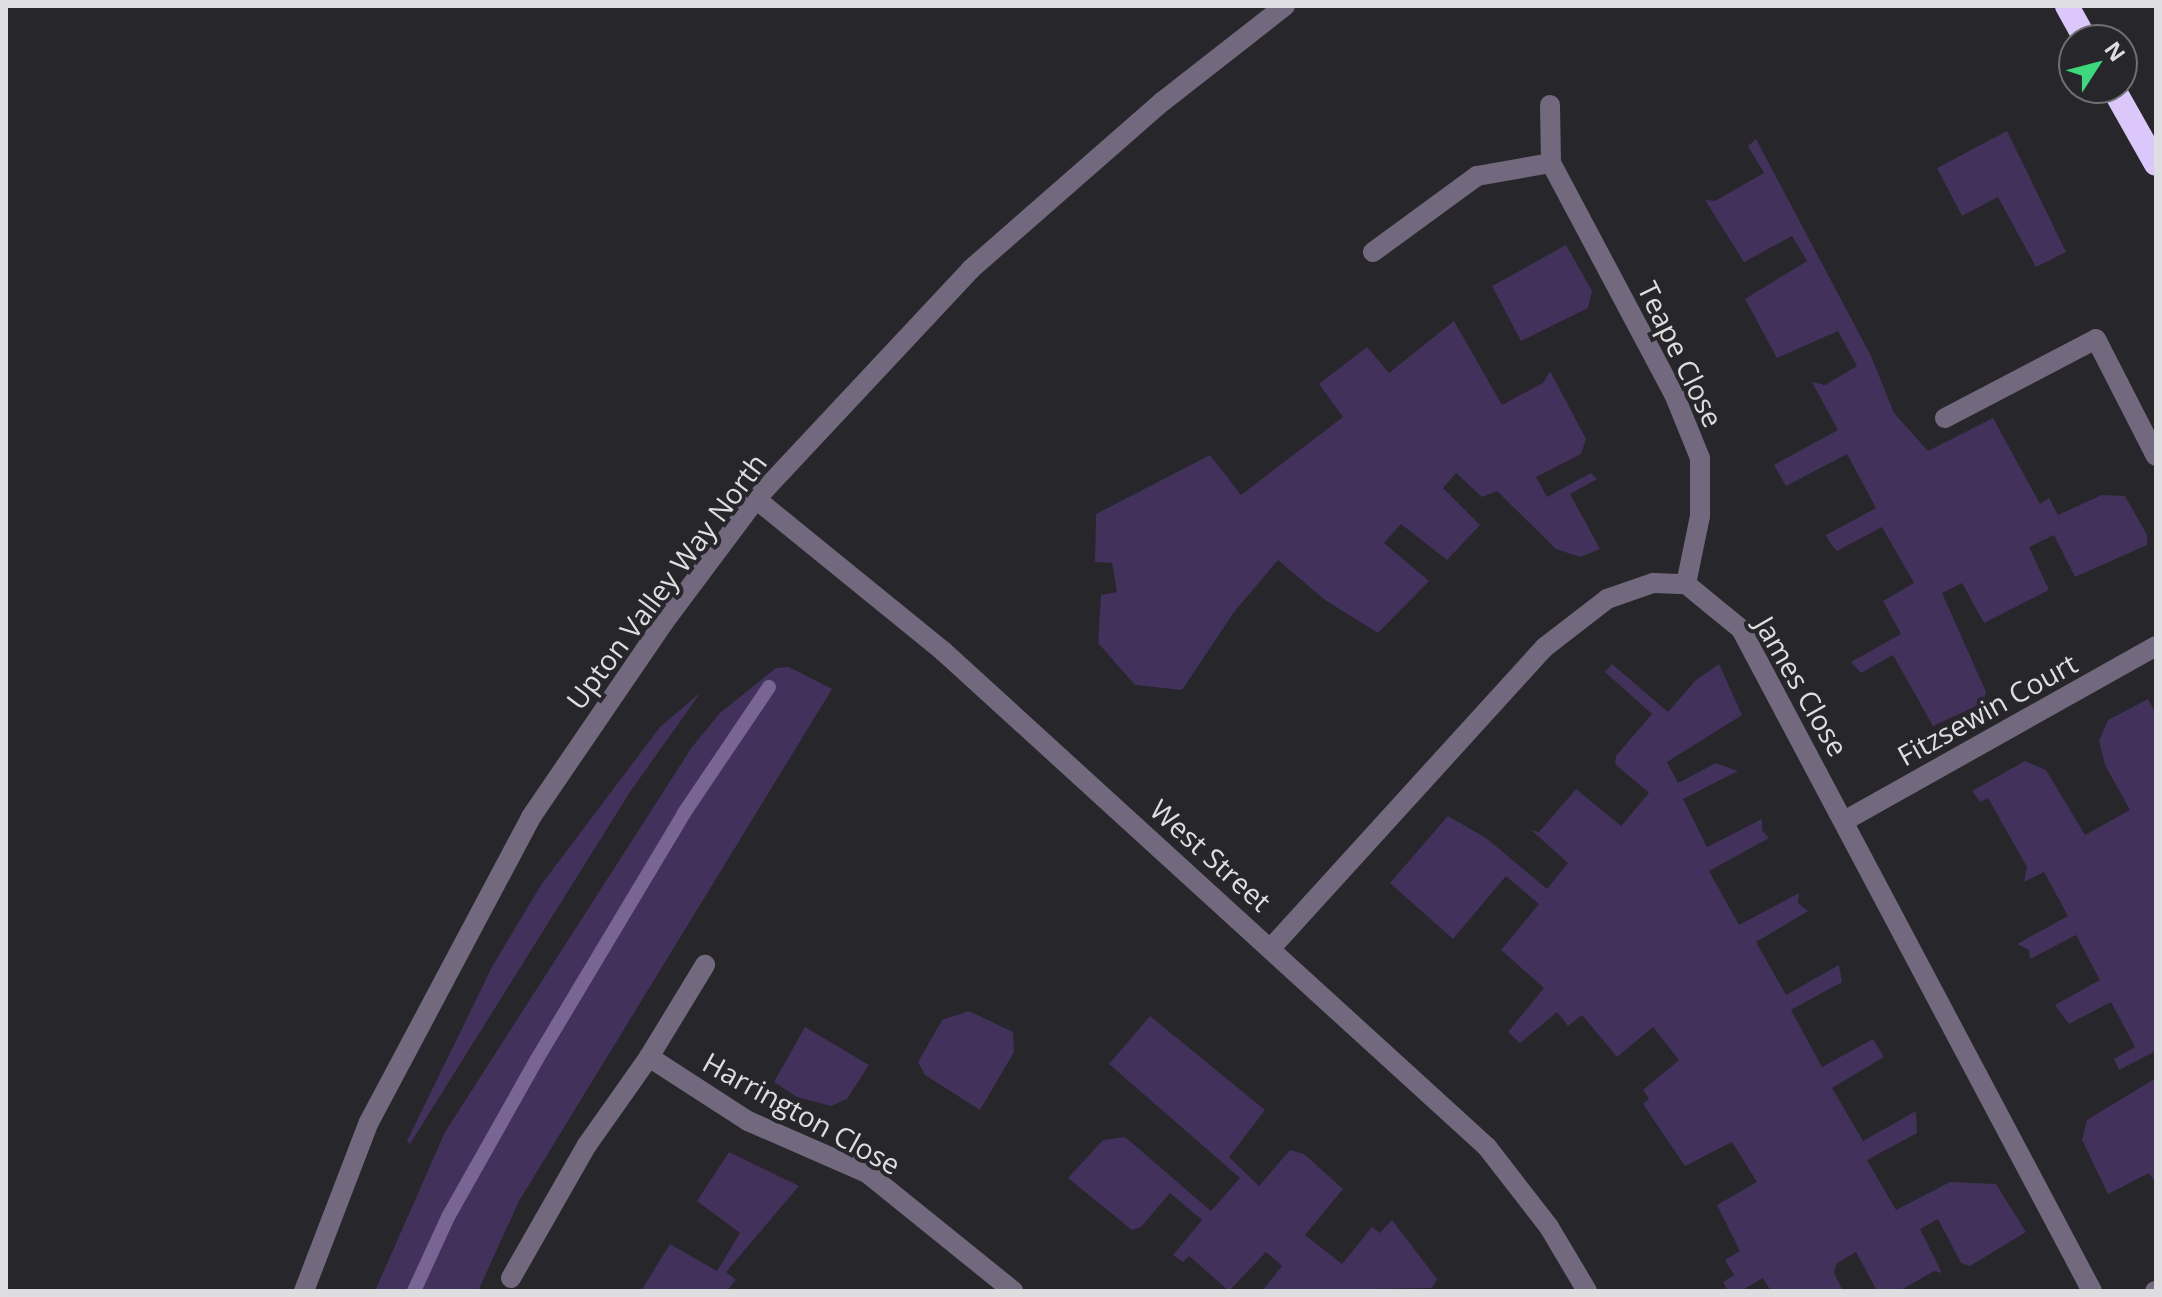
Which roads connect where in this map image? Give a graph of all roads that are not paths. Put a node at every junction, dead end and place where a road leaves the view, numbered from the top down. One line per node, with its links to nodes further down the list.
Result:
1 (1285, 6): 11 (street, Upton Valley Way North)
2 (2067, 6): 3 (highway)
3 (2077, 24)
4 (2122, 104): 7 (highway)
5 (1550, 105): 6 (street, Teape Close)
6 (1551, 163): 8 (street); 12 (street, Teape Close)
7 (2156, 164)
8 (1373, 252)
9 (1945, 418): 10 (street)
10 (2156, 456)
11 (756, 499): 15 (street, West Street); 20 (street, Upton Valley Way North)
12 (1686, 584): 14 (street, James Close); 15 (street)
13 (2156, 646): 14 (street, Fitzsewin Court)
14 (1846, 820): 22 (street, James Close)
15 (1271, 948): 21 (street, West Street)
16 (705, 965): 17 (street)
17 (649, 1057): 18 (street); 19 (street, Harrington Close)
18 (511, 1278)
19 (1002, 1288)
20 (304, 1291)
21 (1587, 1291)
22 (2092, 1291)

